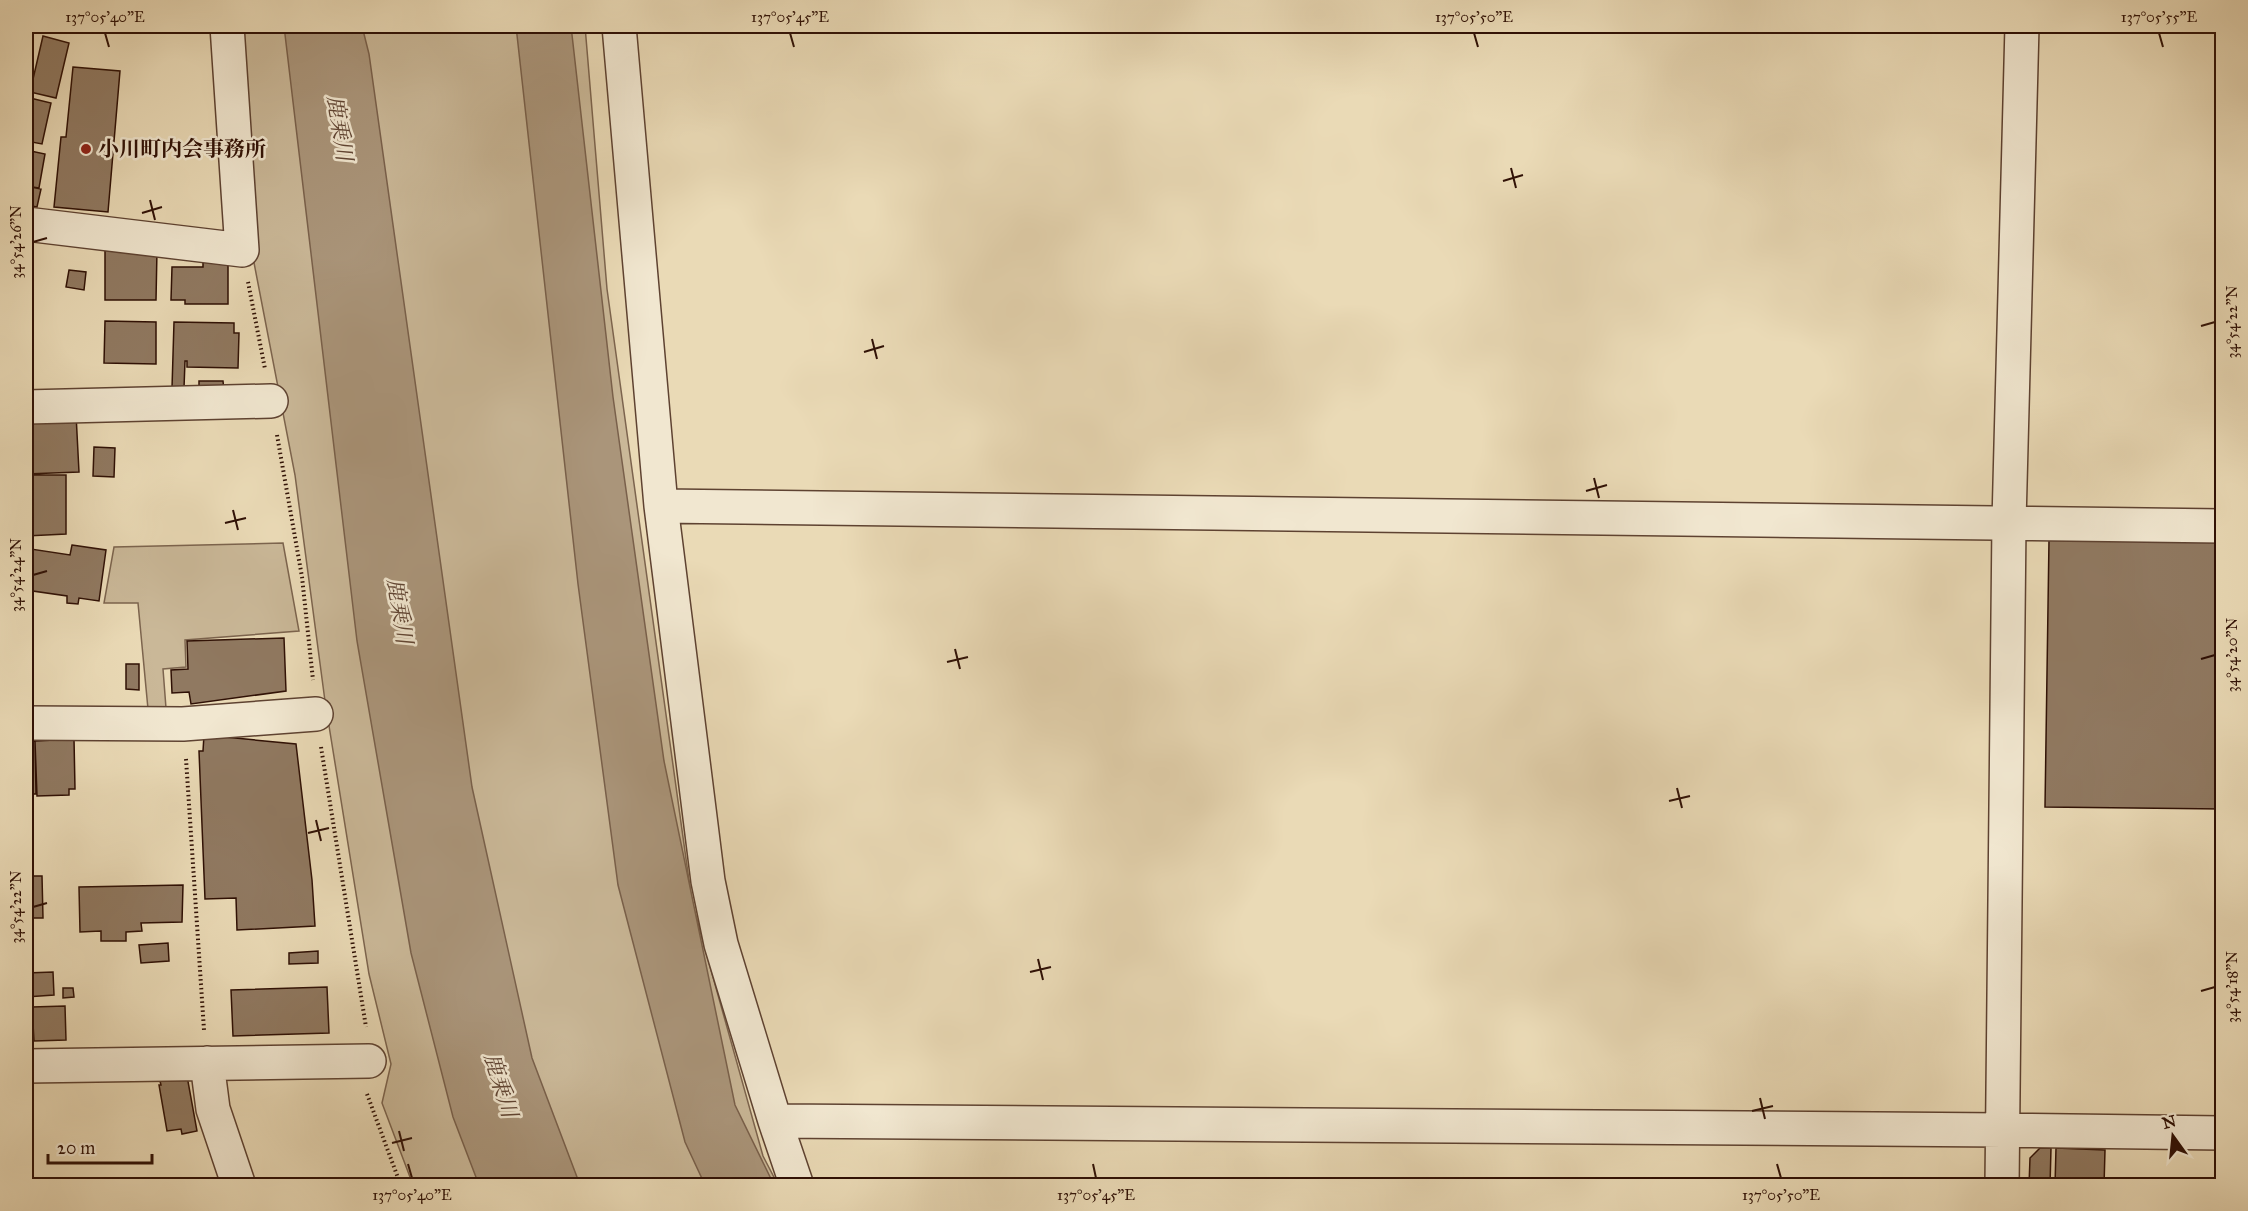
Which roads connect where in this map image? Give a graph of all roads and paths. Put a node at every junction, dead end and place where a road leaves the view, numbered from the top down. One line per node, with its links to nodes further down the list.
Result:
1 (227, 26): 4 (street)
2 (619, 26): 7 (street)
3 (2022, 26): 8 (street)
4 (26, 224)
5 (271, 401): 6 (street)
6 (26, 407)
7 (661, 506): 8 (street); 16 (street)
8 (2009, 522): 9 (street); 17 (street)
9 (2223, 526)
10 (316, 714): 12 (street)
11 (26, 723): 12 (street)
12 (183, 724): 14 (path)
13 (369, 1061): 14 (street)
14 (207, 1064): 15 (street); 19 (street)
15 (26, 1066)
16 (775, 1121): 17 (street); 20 (street)
17 (2003, 1130): 18 (street); 21 (street)
18 (2223, 1133)
19 (239, 1185)
20 (797, 1185)
21 (2002, 1185)

